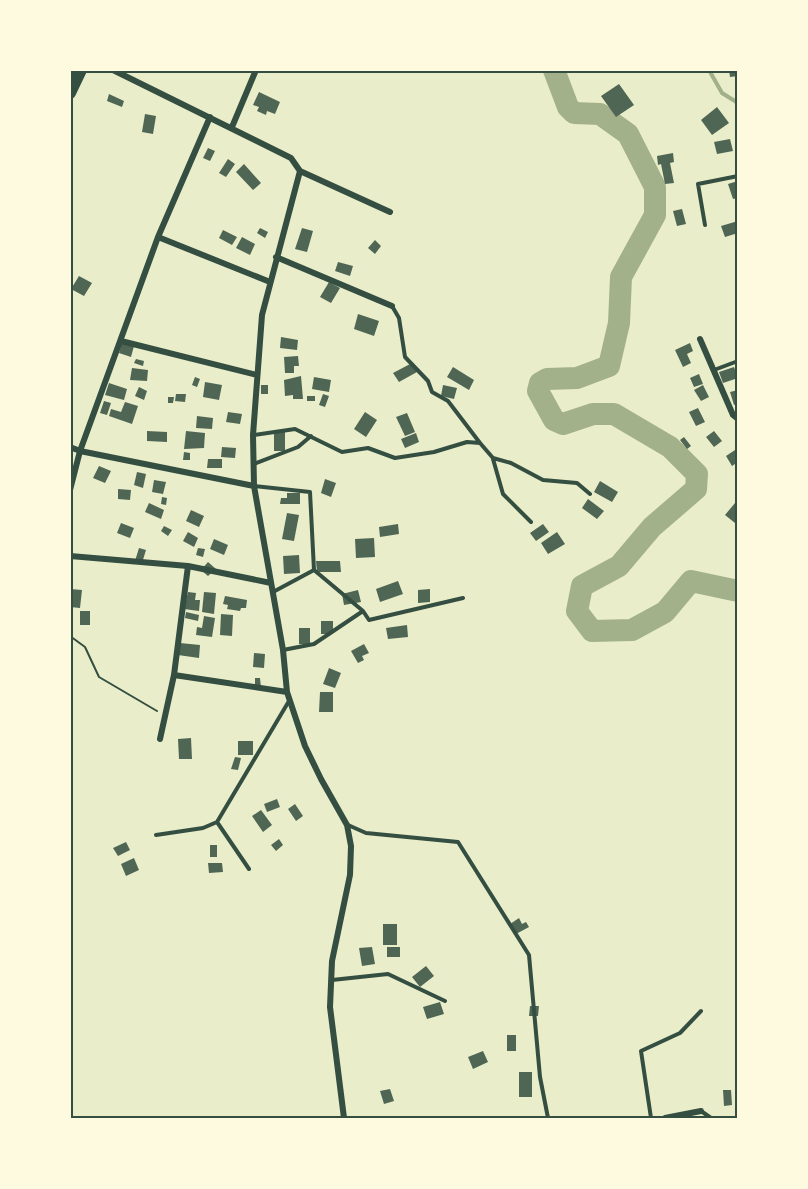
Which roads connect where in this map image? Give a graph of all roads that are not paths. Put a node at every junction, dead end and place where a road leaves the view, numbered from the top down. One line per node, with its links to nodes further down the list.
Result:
1 (81, 70): 4 (highway)
2 (113, 70): 5 (street)
3 (256, 70): 6 (street)
4 (70, 93)
5 (210, 117): 6 (street); 11 (street)
6 (232, 127): 7 (street)
7 (300, 171): 9 (street); 12 (street)
8 (738, 176): 10 (lane)
9 (390, 212)
10 (705, 225)
11 (158, 237): 13 (street); 16 (street)
12 (276, 257): 13 (street); 14 (street)
13 (270, 282): 19 (street)
14 (392, 306): 23 (lane)
15 (700, 339): 18 (street)
16 (121, 340): 19 (street); 25 (street)
17 (738, 362): 18 (lane)
18 (713, 370): 20 (street)
19 (257, 375): 21 (street)
20 (736, 416)
21 (253, 435): 22 (lane); 27 (street)
22 (311, 436): 23 (lane); 27 (lane)
23 (480, 443): 26 (lane)
24 (70, 447): 25 (street)
25 (80, 451): 28 (street); 29 (street)
26 (493, 458): 30 (lane); 31 (lane)
27 (253, 465): 28 (street)
28 (254, 486): 34 (lane); 35 (street)
29 (70, 490)
30 (590, 494)
31 (531, 522)
32 (70, 556): 33 (street)
33 (188, 566): 35 (street); 40 (street)
34 (314, 570): 36 (lane); 38 (lane)
35 (271, 583): 36 (street)
36 (272, 592): 39 (street)
37 (463, 598): 38 (lane)
38 (363, 611): 39 (lane)
39 (282, 650): 41 (street)
40 (174, 675): 41 (street); 43 (street)
41 (287, 692): 42 (street)
42 (290, 700): 44 (lane); 45 (street)
43 (160, 739)
44 (217, 822): 46 (lane); 47 (lane)
45 (347, 825): 48 (street); 53 (lane)
46 (156, 835)
47 (249, 869)
48 (331, 980): 49 (lane); 52 (street)
49 (446, 1001)
50 (701, 1011): 54 (lane)
51 (701, 1111): 55 (street); 56 (lane)
52 (344, 1119)
53 (548, 1119)
54 (651, 1119)
55 (665, 1119)
56 (711, 1119)

